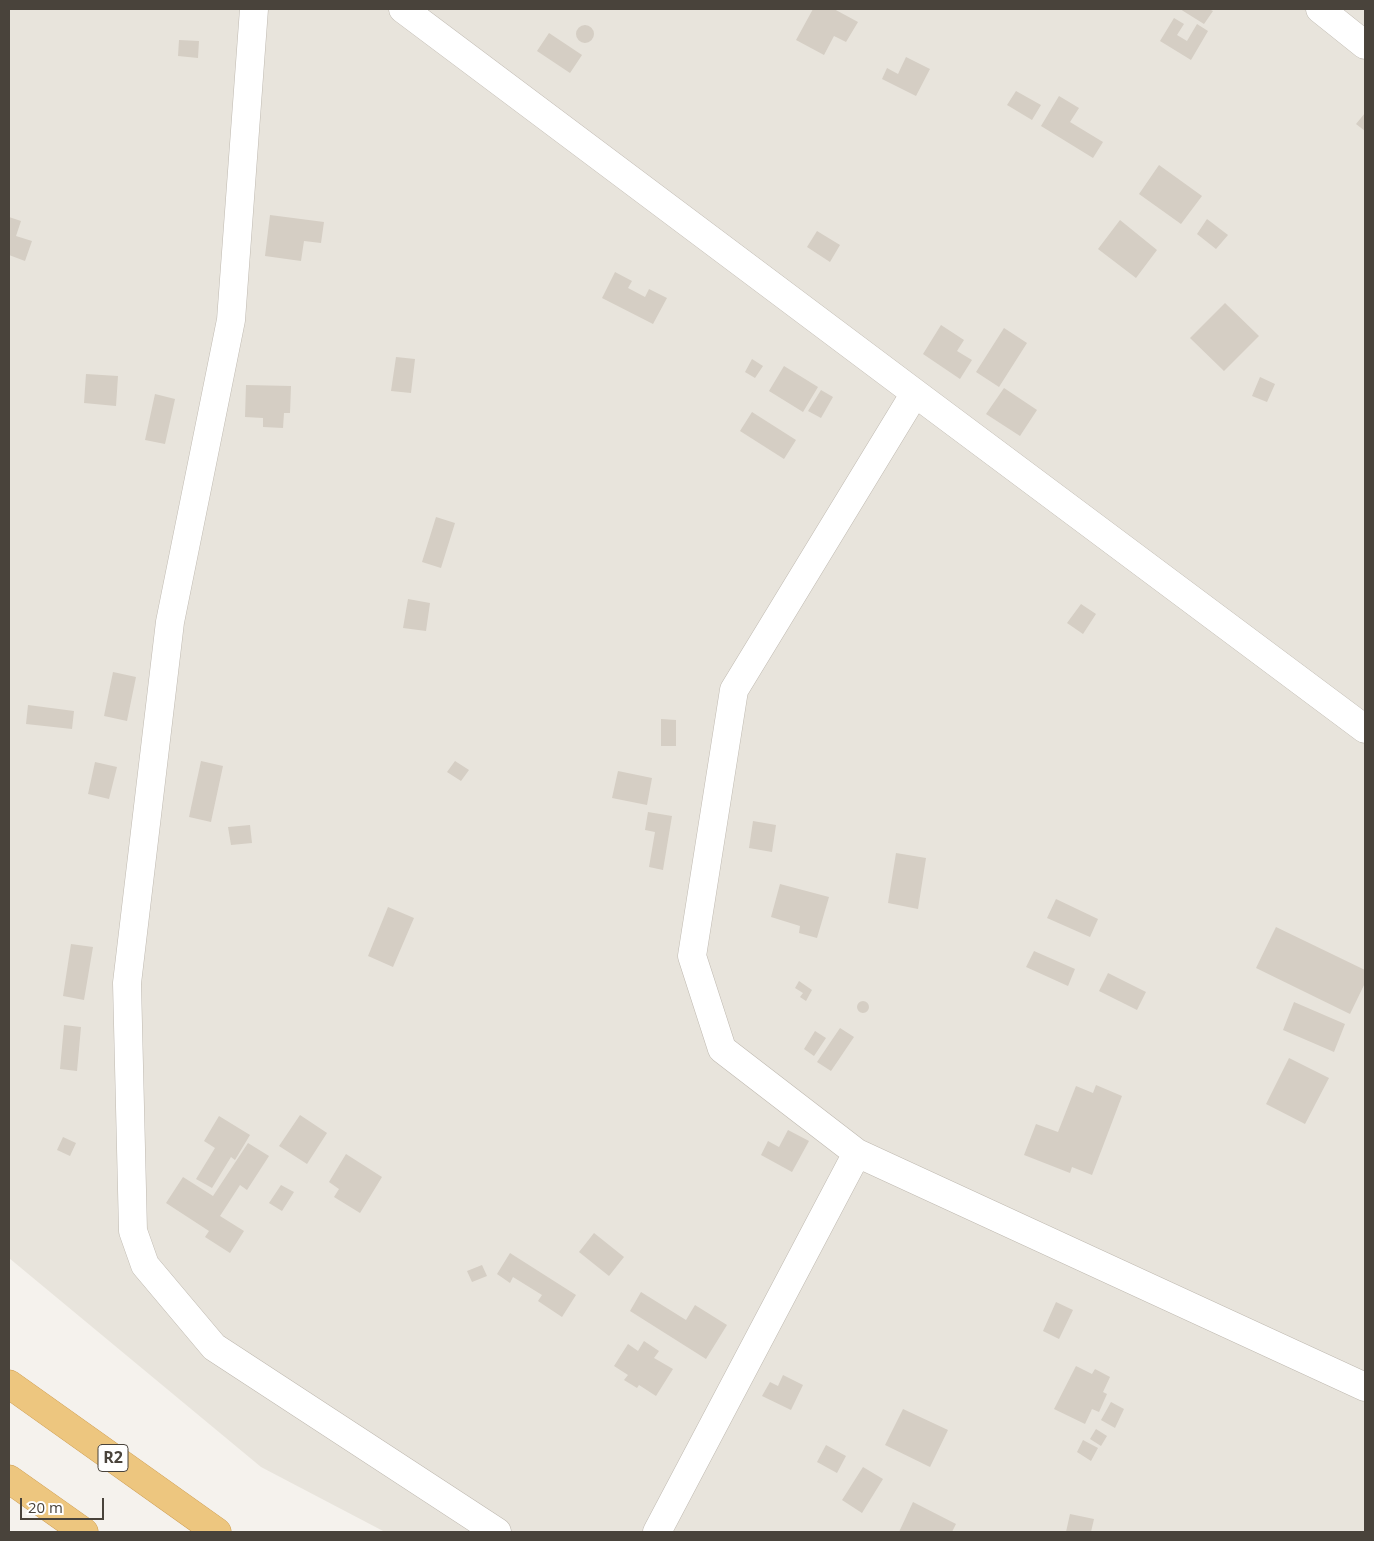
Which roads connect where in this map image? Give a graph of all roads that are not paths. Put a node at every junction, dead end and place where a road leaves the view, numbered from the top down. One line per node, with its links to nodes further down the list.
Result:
1 (254, 9): 13 (street)
2 (403, 9): 5 (street)
3 (1320, 9): 4 (street)
4 (1365, 45)
5 (915, 393): 6 (street); 7 (street)
6 (1365, 729)
7 (857, 1153): 9 (street); 14 (street)
8 (9, 1384): 12 (highway, R2)
9 (1365, 1387)
10 (9, 1479): 11 (highway)
11 (84, 1532)
12 (217, 1532)
13 (497, 1532)
14 (657, 1532)

